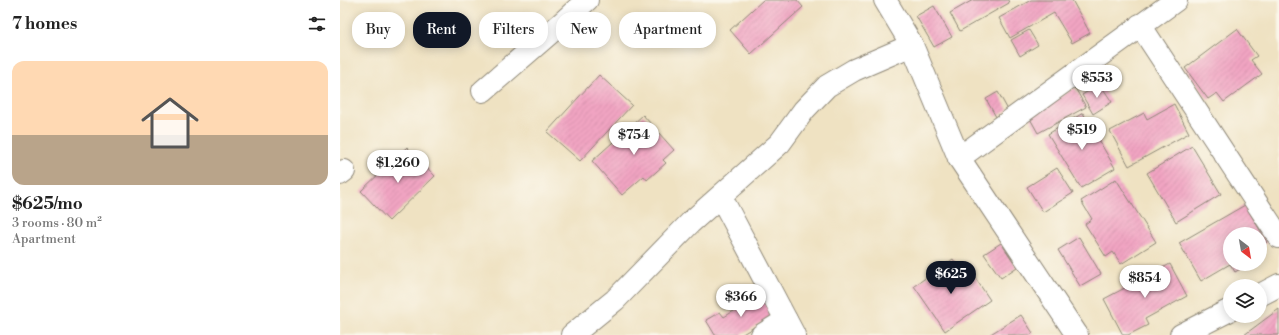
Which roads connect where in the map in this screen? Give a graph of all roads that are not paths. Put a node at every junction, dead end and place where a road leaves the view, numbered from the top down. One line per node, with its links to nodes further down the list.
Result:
1 (586, 0): 6 (street)
2 (885, 0): 5 (street)
3 (1176, 0): 4 (street)
4 (1140, 25): 7 (street); 9 (street)
5 (912, 44): 7 (street); 8 (street)
6 (483, 91)
7 (959, 158): 16 (street)
8 (721, 197): 13 (street); 14 (street)
9 (1279, 237)
10 (1279, 285): 11 (street)
11 (1267, 291)
12 (1223, 314): 17 (street)
13 (790, 328): 15 (street)
14 (572, 335)
15 (762, 335)
16 (1077, 335)
17 (1181, 335)

